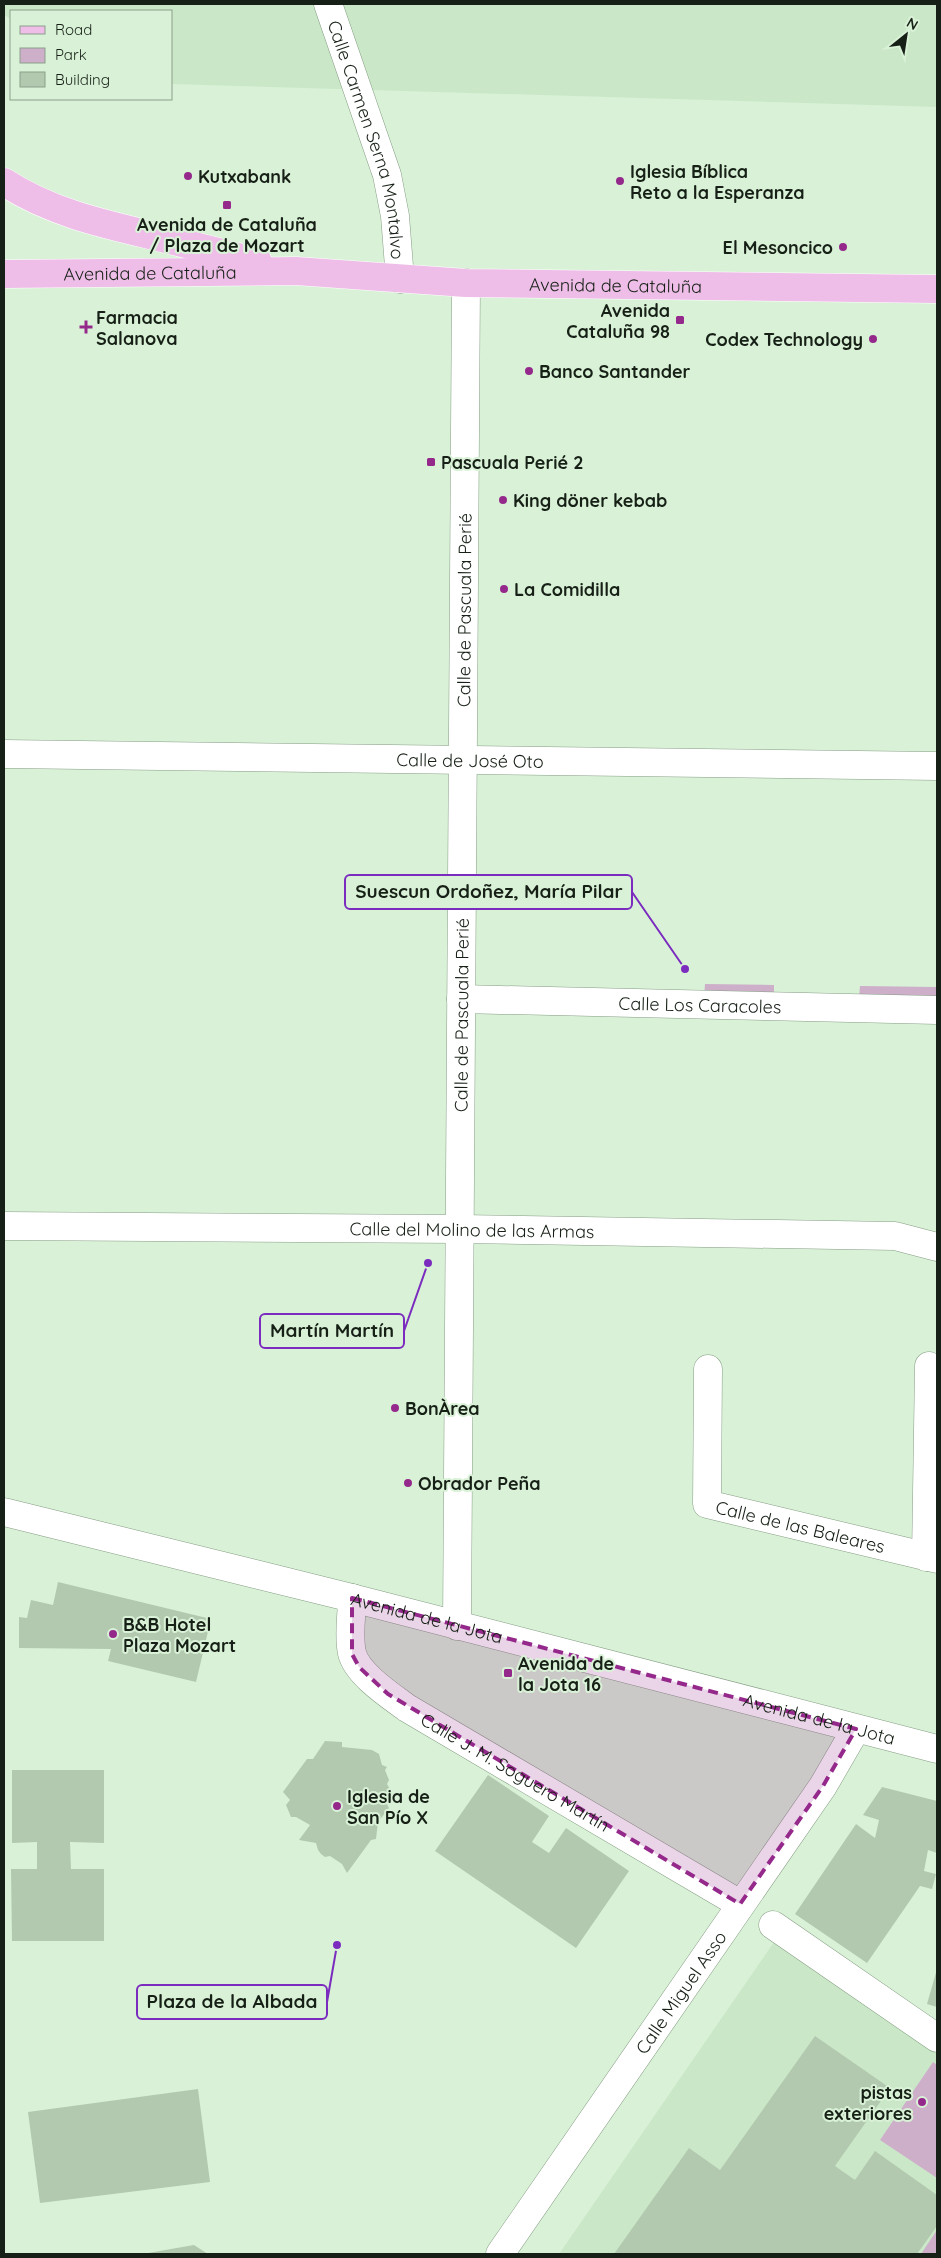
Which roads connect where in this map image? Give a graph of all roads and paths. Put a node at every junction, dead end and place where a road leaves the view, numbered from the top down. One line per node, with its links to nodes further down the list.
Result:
1 (328, 4): 5 (street, Calle Carmen Serna Montalvo)
2 (4, 182): 3 (main road, Avenida de Cataluña)
3 (296, 271): 4 (main road, Avenida de Cataluña); 5 (main road, Avenida de Cataluña)
4 (4, 274)
5 (400, 279): 6 (main road, Avenida de Cataluña)
6 (466, 283): 7 (main road, Avenida de Cataluña); 9 (street, Calle de Pascuala Perié)
7 (937, 289)
8 (4, 754): 9 (street, Calle de José Oto)
9 (463, 760): 10 (street, Calle de José Oto); 11 (street, Calle de Pascuala Perié)
10 (937, 766)
11 (461, 1000): 12 (street, Calle Los Caracoles); 14 (street, Calle de Pascuala Perié)
12 (937, 1010)
13 (4, 1226): 14 (street, Calle del Molino de las Armas)
14 (460, 1229): 15 (street, Calle del Molino de las Armas); 21 (street, Calle de Pascuala Perié)
15 (937, 1247)
16 (929, 1366): 19 (street)
17 (708, 1369): 19 (street, Calle de las Baleares)
18 (4, 1512): 20 (street, Avenida de la Jota)
19 (932, 1558)
20 (352, 1598): 21 (street, Avenida de la Jota); 24 (street, Calle J. M. Soguero Martín)
21 (457, 1626): 22 (street, Avenida de la Jota)
22 (856, 1729): 23 (street, Avenida de la Jota); 24 (street, Calle Miguel Asso)
23 (937, 1749)
24 (740, 1904): 27 (street, Calle Miguel Asso)
25 (773, 1925): 26 (street)
26 (937, 2038)
27 (500, 2254)

